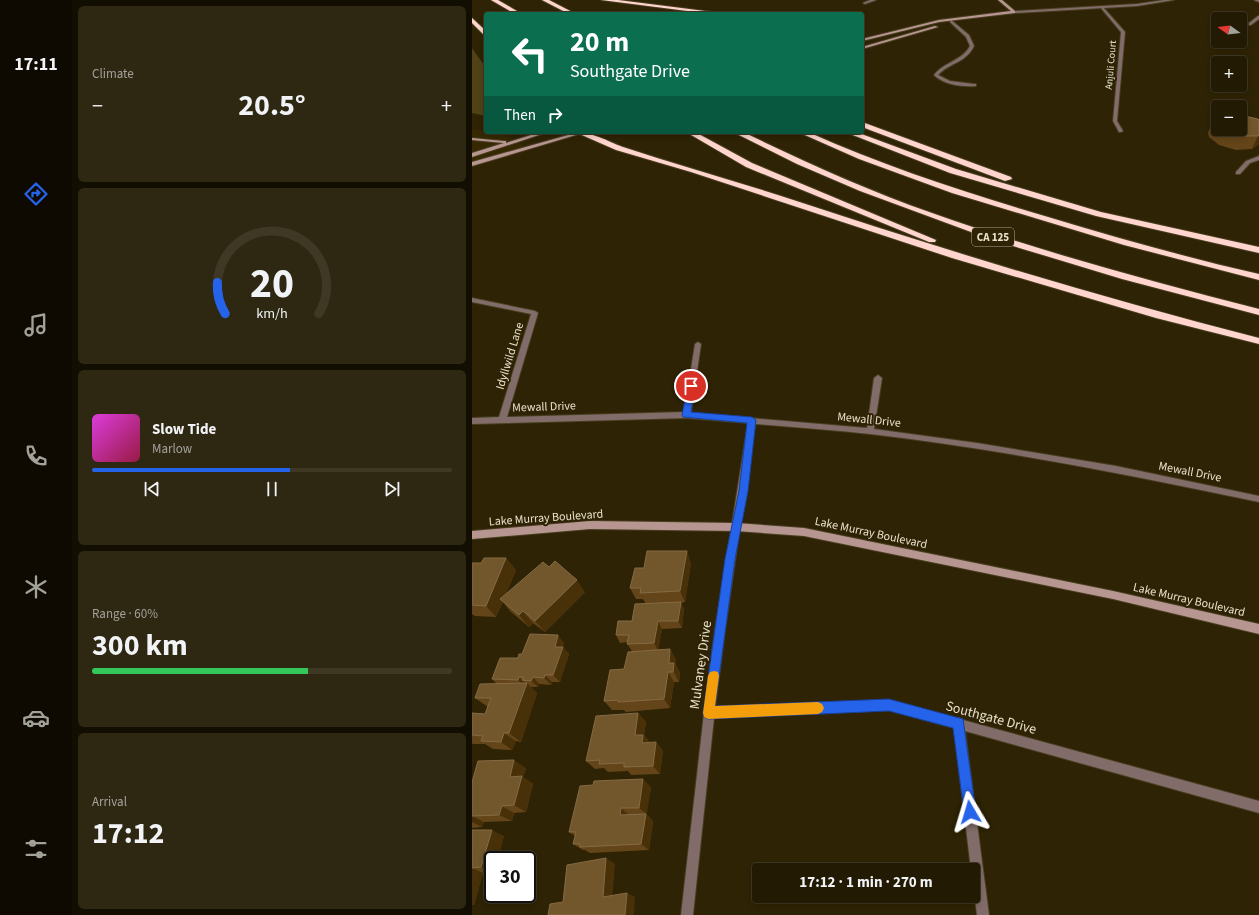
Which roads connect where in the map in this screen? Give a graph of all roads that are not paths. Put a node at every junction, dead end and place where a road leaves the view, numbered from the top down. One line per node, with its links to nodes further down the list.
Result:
1 (494, 0): 11 (highway)
2 (545, 0): 12 (highway)
3 (604, 0): 13 (highway)
4 (874, 0): 9 (street)
5 (1000, 0): 14 (main road)
6 (1172, 0): 10 (street)
7 (1256, 0): 8 (street)
8 (1259, 1)
9 (865, 3)
10 (1102, 7): 14 (street); 24 (street, Anjuli Court)
11 (515, 12)
12 (569, 12)
13 (709, 12)
14 (1014, 12): 17 (main road)
15 (1259, 17): 18 (street)
16 (472, 20): 19 (highway)
17 (950, 21): 20 (main road); 21 (main road); 22 (street)
18 (1250, 24)
19 (484, 33)
20 (864, 40)
21 (864, 47)
22 (974, 85)
23 (864, 125): 38 (highway)
24 (1121, 131)
25 (539, 134): 33 (main road)
26 (574, 134): 36 (main road)
27 (586, 134): 40 (highway)
28 (694, 134): 40 (highway)
29 (741, 134): 43 (highway, CA 125)
30 (806, 134): 41 (highway, CA 125)
31 (854, 134): 38 (highway)
32 (472, 139): 33 (main road)
33 (513, 142): 34 (main road)
34 (472, 154)
35 (1259, 158): 37 (street)
36 (472, 164)
37 (1238, 173)
38 (1099, 214): 39 (highway)
39 (1259, 250)
40 (1027, 277): 44 (highway)
41 (1259, 277)
42 (472, 300): 50 (street, Idyllwild Lane)
43 (1259, 312)
44 (1259, 341)
45 (698, 344): 47 (street)
46 (878, 378): 51 (street)
47 (686, 415): 48 (street, Mewall Drive); 50 (street, Mewall Drive)
48 (752, 420): 51 (street, Mewall Drive); 53 (street, Mulvaney Drive)
49 (472, 421): 50 (street, Mewall Drive)
50 (502, 421)
51 (870, 431): 52 (street, Mewall Drive)
52 (1259, 499)
53 (736, 527): 54 (main road, Lake Murray Boulevard); 55 (main road, Lake Murray Boulevard); 56 (street, Mulvaney Drive)
54 (472, 535)
55 (1259, 629)
56 (708, 713): 57 (street, Southgate Drive); 59 (street, Mulvaney Drive)
57 (959, 723): 58 (street, Southgate Drive); 60 (street)
58 (1259, 807)
59 (687, 915)
60 (983, 915)

